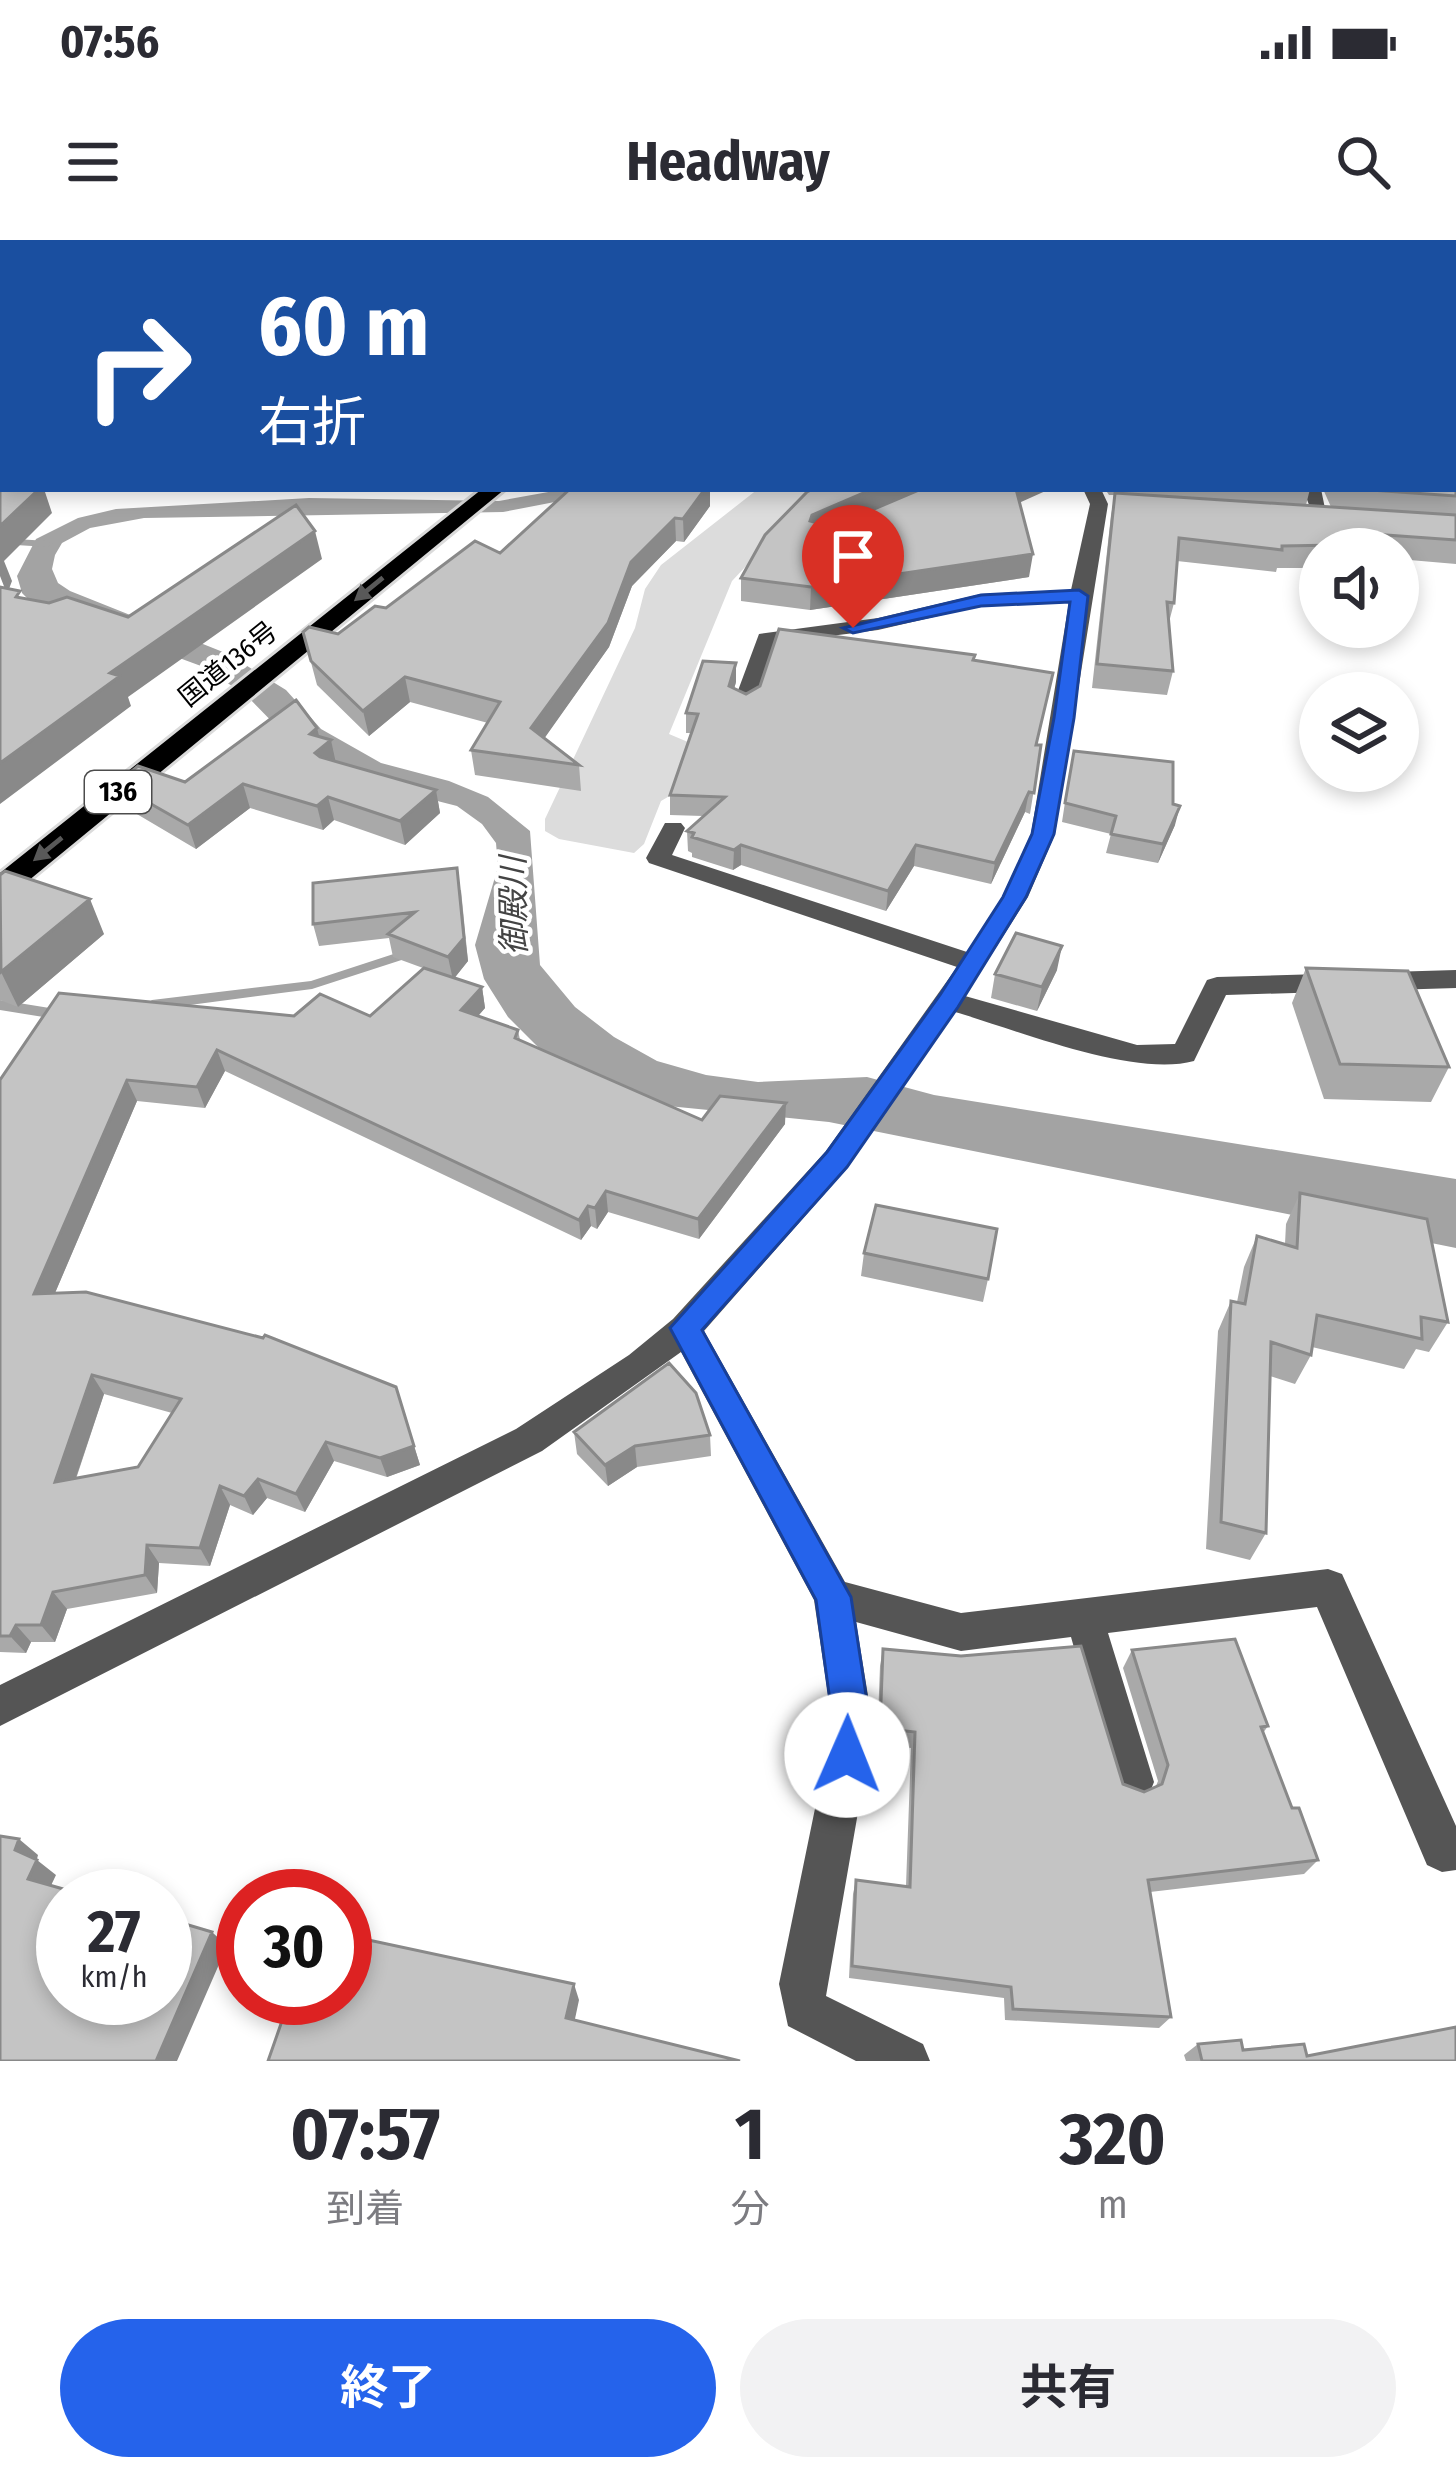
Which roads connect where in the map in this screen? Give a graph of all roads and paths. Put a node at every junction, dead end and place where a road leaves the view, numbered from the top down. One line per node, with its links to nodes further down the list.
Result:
1 (1313, 492): 5 (street)
2 (471, 497): 8 (highway, 国道136号 / 136, one-way to 8); 8 (highway, 国道136号 / 136)
3 (1104, 500): 7 (street)
4 (1300, 518): 5 (street)
5 (1322, 519): 6 (street)
6 (1344, 521)
7 (1079, 596): 10 (street); 14 (street)
8 (255, 667): 9 (highway, 国道136号 / 136)
9 (228, 688): 12 (highway, 国道136号 / 136); 13 (highway, 国道136号 / 136, one-way to 13)
10 (744, 704)
11 (673, 828): 14 (street)
12 (0, 856)
13 (0, 888)
14 (973, 964): 16 (street)
15 (1456, 979): 16 (street)
16 (949, 1001): 17 (street)
17 (686, 1328): 18 (street); 20 (street)
18 (833, 1597): 19 (street); 23 (street)
19 (1085, 1620): 21 (street); 22 (street)
20 (0, 1706)
21 (1133, 1782)
22 (1456, 1848)
23 (906, 2061)

